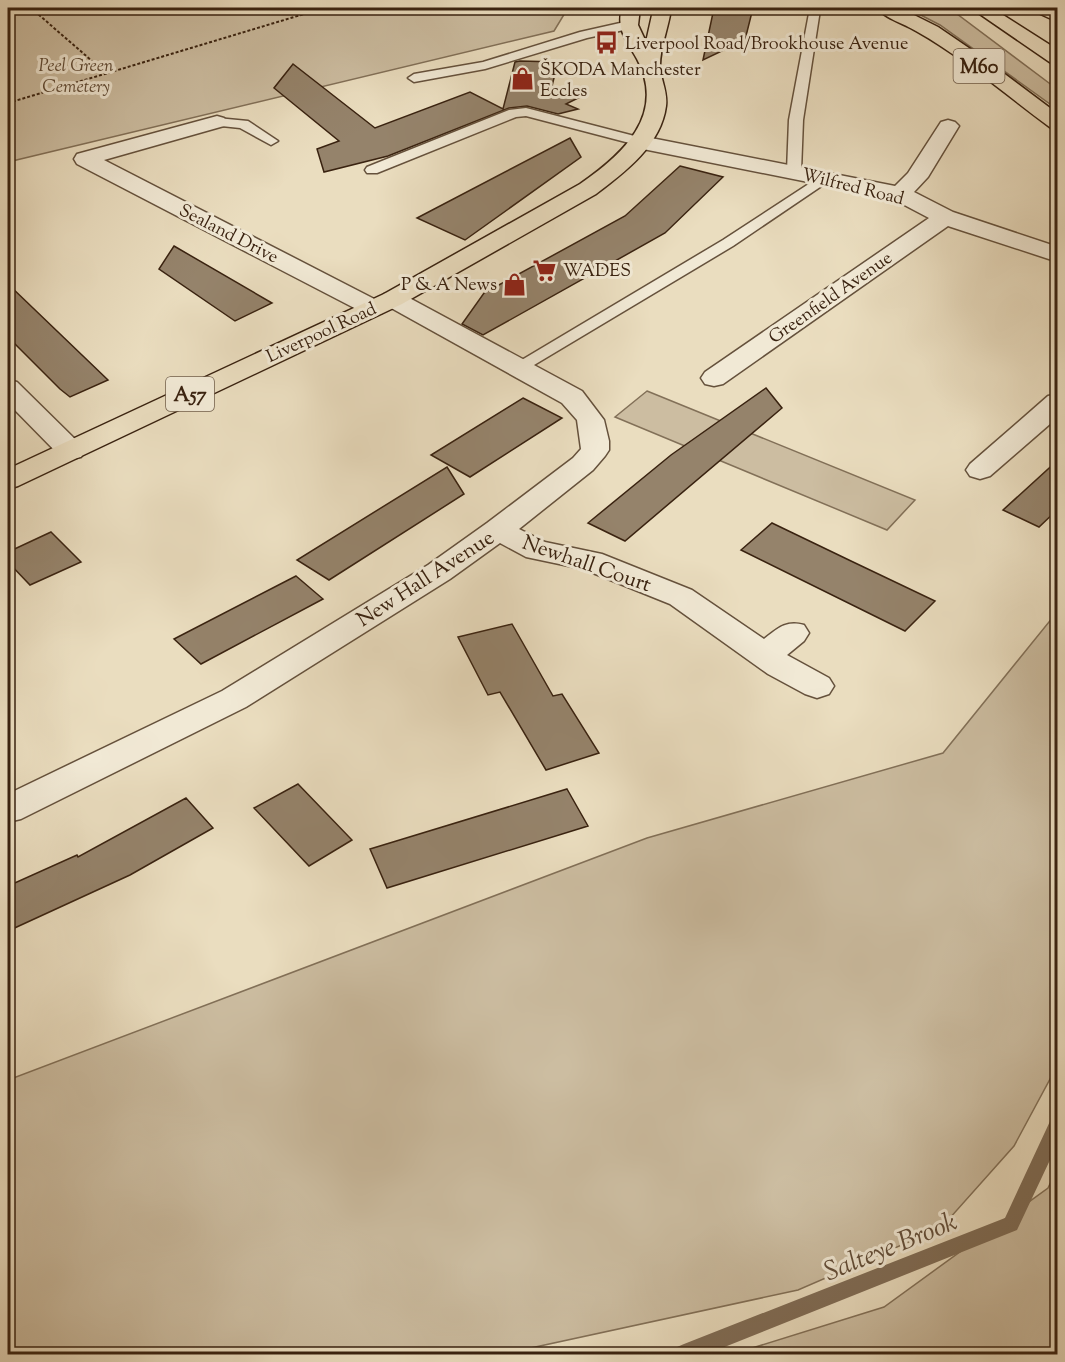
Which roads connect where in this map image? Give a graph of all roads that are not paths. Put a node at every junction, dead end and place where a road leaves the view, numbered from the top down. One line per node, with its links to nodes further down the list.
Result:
1 (665, 8): 9 (highway, Liverpool Road / A57)
2 (981, 8): 8 (highway, M60)
3 (1043, 8): 7 (highway)
4 (814, 10): 17 (lane)
5 (892, 10): 12 (highway, M60)
6 (630, 16): 9 (highway, Liverpool Road / A57); 10 (lane)
7 (1058, 17)
8 (1058, 59)
9 (650, 66): 15 (highway, Liverpool Road / A57)
10 (414, 78)
11 (217, 122): 14 (lane); 22 (street, Sealand Drive)
12 (1058, 124)
13 (948, 126): 19 (street)
14 (271, 141)
15 (641, 142): 16 (lane); 17 (street, Wilfred Road); 22 (highway, Liverpool Road / A57)
16 (372, 170)
17 (794, 171): 18 (street, Wilfred Road)
18 (824, 178): 19 (street, Wilfred Road); 23 (lane)
19 (900, 194): 20 (street, Wilfred Road)
20 (945, 217): 21 (street, Wilfred Road); 24 (street, Greenfield Avenue)
21 (1058, 255)
22 (383, 303): 23 (street, New Hall Avenue); 27 (highway, Liverpool Road / A57)
23 (518, 367): 30 (street, New Hall Avenue)
24 (714, 378)
25 (8, 388): 27 (street)
26 (1058, 402): 28 (street)
27 (70, 451): 29 (highway, Liverpool Road / A57)
28 (980, 470)
29 (8, 480)
30 (498, 531): 32 (street, Newhall Court); 34 (street, New Hall Avenue)
31 (793, 633): 32 (street)
32 (765, 656): 33 (street, Newhall Court)
33 (817, 686)
34 (8, 809)

